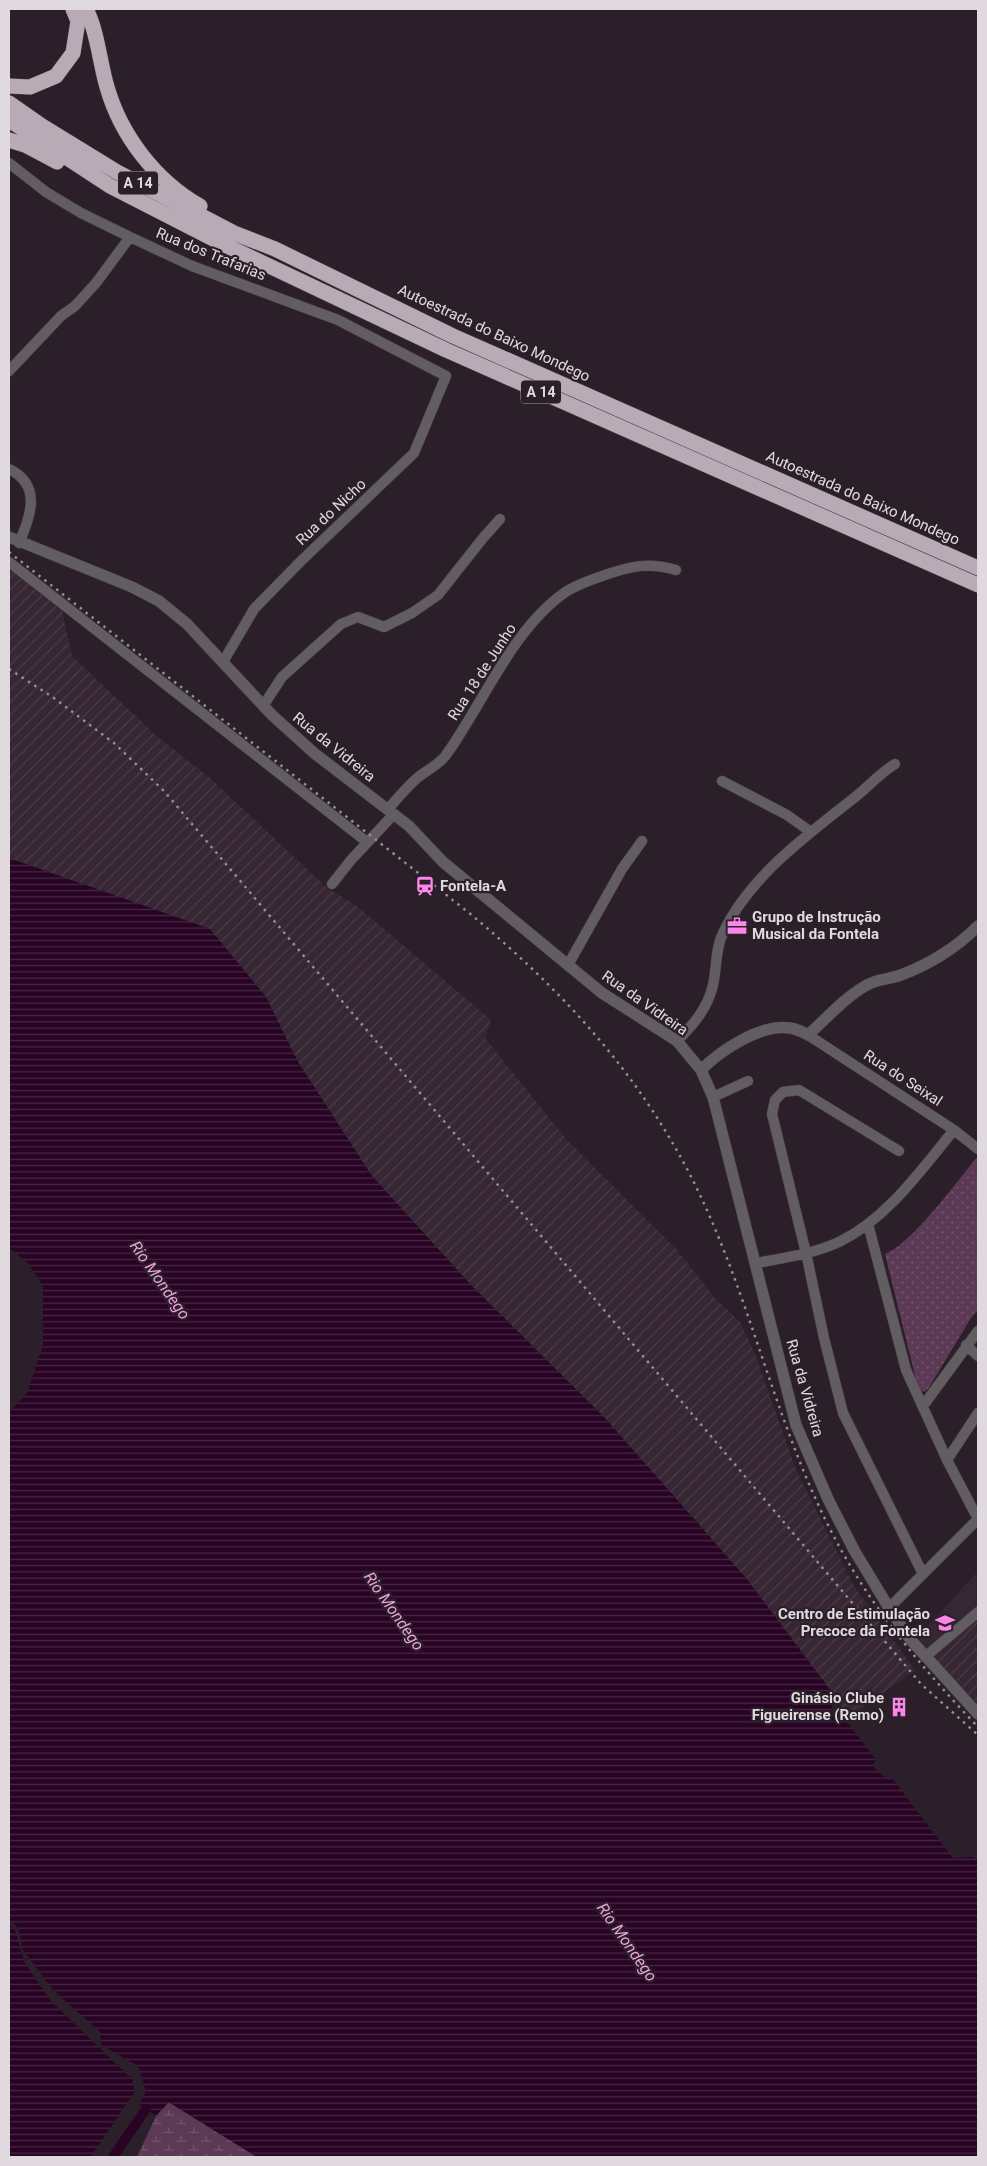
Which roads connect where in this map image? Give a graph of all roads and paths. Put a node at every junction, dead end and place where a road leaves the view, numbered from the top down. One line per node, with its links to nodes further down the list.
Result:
1 (73, 9): 3 (highway)
2 (86, 9): 10 (highway)
3 (9, 86)
4 (9, 102): 10 (highway, Autoestrada do Baixo Mondego / A 14)
5 (9, 120): 8 (highway, A 14)
6 (9, 140): 8 (highway)
7 (9, 163): 9 (street, Rua dos Trafarias)
8 (110, 186): 20 (highway, A 14)
9 (130, 237): 11 (street); 12 (street, Rua dos Trafarias)
10 (275, 249): 18 (highway, Autoestrada do Baixo Mondego / A 14)
11 (9, 371)
12 (446, 376): 21 (street, Rua do Nicho)
13 (9, 469): 16 (street)
14 (500, 519): 22 (street)
15 (9, 537): 16 (street, Rua da Vidreira)
16 (19, 542): 21 (street, Rua da Vidreira)
17 (9, 562): 28 (street)
18 (978, 568)
19 (676, 570): 25 (street, Rua 18 de Junho)
20 (978, 584)
21 (223, 662): 22 (street, Rua da Vidreira)
22 (263, 706): 25 (street, Rua da Vidreira)
23 (895, 764): 26 (street)
24 (722, 781): 26 (street)
25 (391, 812): 28 (street, Rua 18 de Junho); 31 (street, Rua da Vidreira)
26 (811, 832): 33 (street)
27 (642, 841): 31 (street)
28 (367, 842): 29 (street, Rua 18 de Junho)
29 (332, 884)
30 (978, 926): 32 (street)
31 (568, 964): 33 (street, Rua da Vidreira)
32 (808, 1035): 34 (street); 37 (street, Rua do Seixal)
33 (677, 1041): 34 (street, Rua da Vidreira)
34 (701, 1070): 36 (street, Rua da Vidreira)
35 (748, 1081): 36 (street)
36 (713, 1098): 42 (street, Rua da Vidreira)
37 (954, 1130): 38 (street, Rua do Seixal); 40 (street)
38 (978, 1149)
39 (898, 1151): 41 (street)
40 (868, 1224): 41 (street); 46 (street)
41 (806, 1253): 42 (street); 50 (street)
42 (756, 1263): 51 (street, Rua da Vidreira)
43 (978, 1331): 44 (street)
44 (966, 1346): 45 (street); 46 (street)
45 (978, 1356)
46 (923, 1406): 48 (street)
47 (978, 1413): 48 (street)
48 (947, 1460): 49 (street)
49 (978, 1519): 50 (street)
50 (923, 1574): 51 (street)
51 (889, 1608): 53 (street, Rua da Vidreira)
52 (978, 1612): 53 (street)
53 (926, 1657): 54 (street, Rua da Vidreira)
54 (978, 1714)

